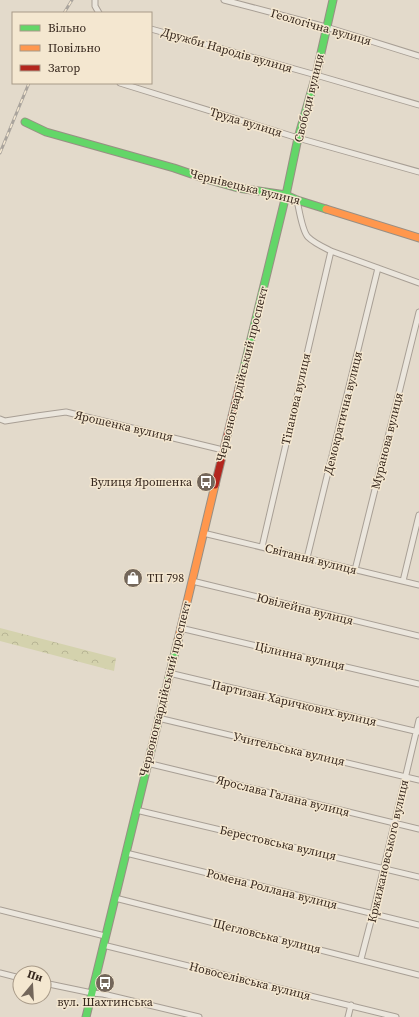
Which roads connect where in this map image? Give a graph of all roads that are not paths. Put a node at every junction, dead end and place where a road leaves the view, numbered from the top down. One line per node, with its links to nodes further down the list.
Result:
1 (95, 0): 4 (street)
2 (224, 0): 5 (street, Геологічна вулиця)
3 (332, 0): 5 (main road, Свободи вулиця)
4 (98, 12)
5 (326, 28): 7 (street, Геологічна вулиця); 8 (main road, Свободи вулиця)
6 (152, 29): 8 (street, Дружби Народів вулиця)
7 (419, 56)
8 (316, 75): 10 (street, Дружби Народів вулиця); 12 (main road, Свободи вулиця)
9 (123, 84): 12 (street, Труда вулиця)
10 (419, 105)
11 (26, 122): 14 (main road, Чернівецька вулиця)
12 (298, 138): 13 (street, Труда вулиця); 14 (main road, Свободи вулиця)
13 (419, 172)
14 (286, 195): 15 (main road, Чернівецька вулиця); 16 (main road, Свободи вулиця)
15 (297, 200): 17 (main road, Чернівецька вулиця); 18 (street)
16 (279, 220): 23 (main road, Червоногвардійський проспект)
17 (419, 238)
18 (330, 251): 19 (street); 26 (street, Тіпанова вулиця)
19 (378, 268): 20 (street); 27 (street, Демократична вулиця)
20 (419, 283)
21 (419, 312): 28 (street, Муранова вулиця)
22 (0, 419): 23 (street, Ярошенка вулиця)
23 (224, 450): 25 (main road, Червоногвардійський проспект)
24 (419, 514): 30 (street)
25 (203, 533): 26 (street, Світання вулиця); 29 (main road, Червоногвардійський проспект)
26 (262, 547): 27 (street, Світання вулиця)
27 (307, 558): 28 (street, Світання вулиця)
28 (355, 570): 30 (street, Світання вулиця)
29 (192, 581): 32 (main road, Червоногвардійський проспект); 33 (street, Ювілейна вулиця)
30 (403, 581): 31 (street, Світання вулиця)
31 (419, 585)
32 (180, 628): 34 (main road, Червоногвардійський проспект); 35 (street, Цілинна вулиця)
33 (419, 636)
34 (169, 673): 36 (main road, Червоногвардійський проспект); 38 (street, Партизан Харичкових вулиця)
35 (419, 684)
36 (158, 718): 39 (main road, Червоногвардійський проспект); 40 (street, Учительська вулиця)
37 (419, 720): 38 (street, Кржижановського вулиця)
38 (418, 732): 40 (street, Кржижановського вулиця)
39 (147, 763): 42 (main road, Червоногвардійський проспект); 43 (street, Ярослава Галана вулиця)
40 (405, 776): 41 (street, Учительська вулиця); 43 (street, Кржижановського вулиця)
41 (419, 780)
42 (136, 810): 45 (main road, Червоногвардійський проспект); 46 (street, Берестовська вулиця)
43 (394, 823): 44 (street, Ярослава Галана вулиця); 46 (street, Кржижановського вулиця)
44 (419, 829)
45 (126, 853): 48 (main road, Червоногвардійський проспект); 50 (street, Ромена Роллана вулиця)
46 (384, 869): 47 (street, Берестовська вулиця); 50 (street, Кржижановського вулиця)
47 (419, 877)
48 (115, 898): 52 (main road, Червоногвардійський проспект); 54 (street, Щегловська вулиця)
49 (0, 910): 52 (street)
50 (373, 913): 51 (street, Ромена Роллана вулиця); 54 (street, Кржижановського вулиця)
51 (419, 924)
52 (105, 936): 53 (main road, Червоногвардійський проспект)
53 (103, 945): 59 (main road, Червоногвардійський проспект); 60 (street, Новоселівська вулиця)
54 (361, 959): 56 (street, Щегловська вулиця)
55 (0, 973): 57 (street)
56 (419, 975)
57 (12, 976)
58 (52, 985): 59 (street)
59 (92, 993): 61 (main road, Червоногвардійський проспект); 62 (street)
60 (351, 1005): 63 (street); 64 (street, Новоселівська вулиця)
61 (86, 1017)
62 (199, 1017)
63 (348, 1017)
64 (396, 1017)

